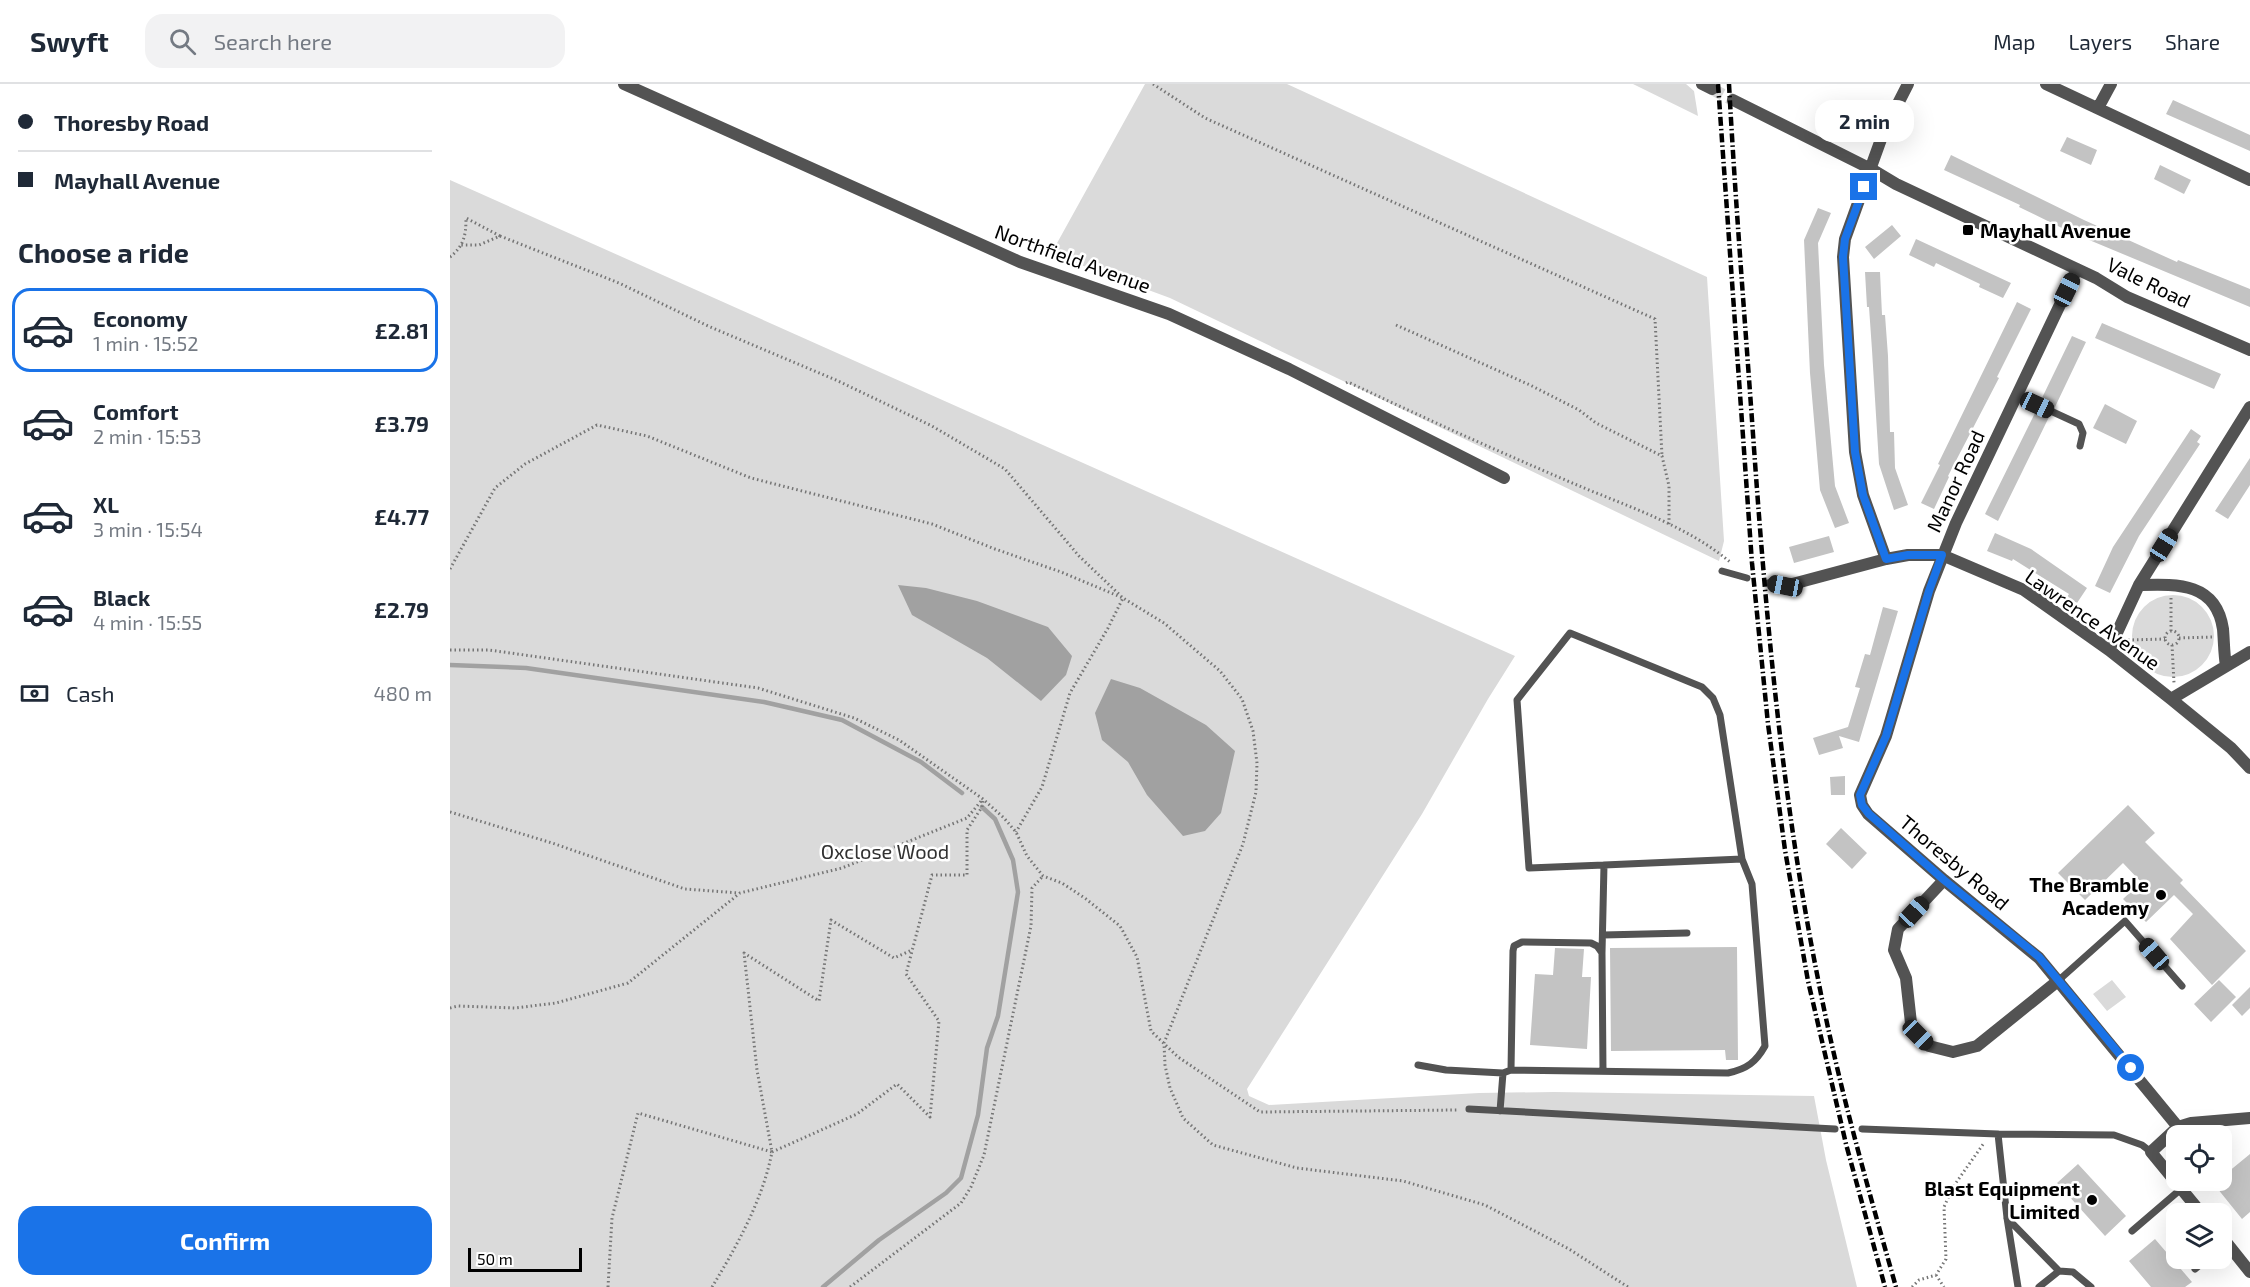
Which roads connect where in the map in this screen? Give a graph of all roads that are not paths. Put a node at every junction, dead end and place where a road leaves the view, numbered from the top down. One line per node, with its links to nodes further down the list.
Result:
1 (624, 84): 14 (street, Northfield Avenue)
2 (1908, 84): 7 (street)
3 (2046, 84): 6 (street)
4 (2111, 84): 6 (street)
5 (1733, 100): 7 (street, Vale Road)
6 (2098, 108): 8 (street)
7 (1871, 169): 9 (street, Vale Road); 16 (street)
8 (2250, 180)
9 (2078, 269): 10 (street, Vale Road); 11 (street, Manor Road)
10 (2250, 350)
11 (2016, 395): 13 (lane); 15 (street, Manor Road)
12 (2250, 407): 20 (street)
13 (2080, 446)
14 (1504, 478)
15 (1942, 555): 16 (street, Lawrence Avenue); 22 (street, Lawrence Avenue); 27 (street, Manor Road)
16 (1886, 559): 21 (street, Lawrence Avenue)
17 (1722, 572): 18 (lane)
18 (1743, 577)
19 (1768, 583): 21 (lane)
20 (2139, 585): 22 (street); 24 (street)
21 (1785, 586)
22 (2112, 645): 25 (street, Lawrence Avenue)
23 (2250, 652): 24 (street)
24 (2226, 666): 25 (street)
25 (2173, 698): 26 (street, Lawrence Avenue)
26 (2250, 768)
27 (1864, 784): 30 (street, Thoresby Road)
28 (1742, 859): 29 (lane); 29 (lane); 38 (lane)
29 (1604, 865): 32 (lane)
30 (1944, 880): 34 (street, Thoresby Road); 34 (street)
31 (1687, 933): 32 (lane)
32 (1603, 935): 33 (lane)
33 (1602, 954): 37 (lane); 38 (lane)
34 (2059, 980): 35 (lane); 43 (street, Thoresby Road)
35 (2182, 986)
36 (1418, 1065): 39 (lane)
37 (1511, 1070): 38 (lane); 39 (lane)
38 (1603, 1071)
39 (1503, 1073): 41 (lane)
40 (1469, 1109): 41 (lane)
41 (1500, 1111): 45 (lane)
42 (2250, 1118): 44 (street)
43 (2176, 1125)
44 (2184, 1125)
45 (1835, 1129)
46 (1862, 1129): 47 (lane)
47 (1994, 1134): 49 (lane); 54 (lane)
48 (2166, 1138): 49 (street)
49 (2151, 1152): 50 (street)
50 (2166, 1170)
51 (2179, 1191): 55 (lane)
52 (2183, 1191): 53 (street)
53 (2193, 1203)
54 (2007, 1218): 57 (lane); 59 (lane)
55 (2132, 1231)
56 (2232, 1252): 58 (street)
57 (2059, 1271): 60 (lane); 61 (lane)
58 (2250, 1272)
59 (2018, 1287)
60 (2039, 1287)
61 (2091, 1287)

